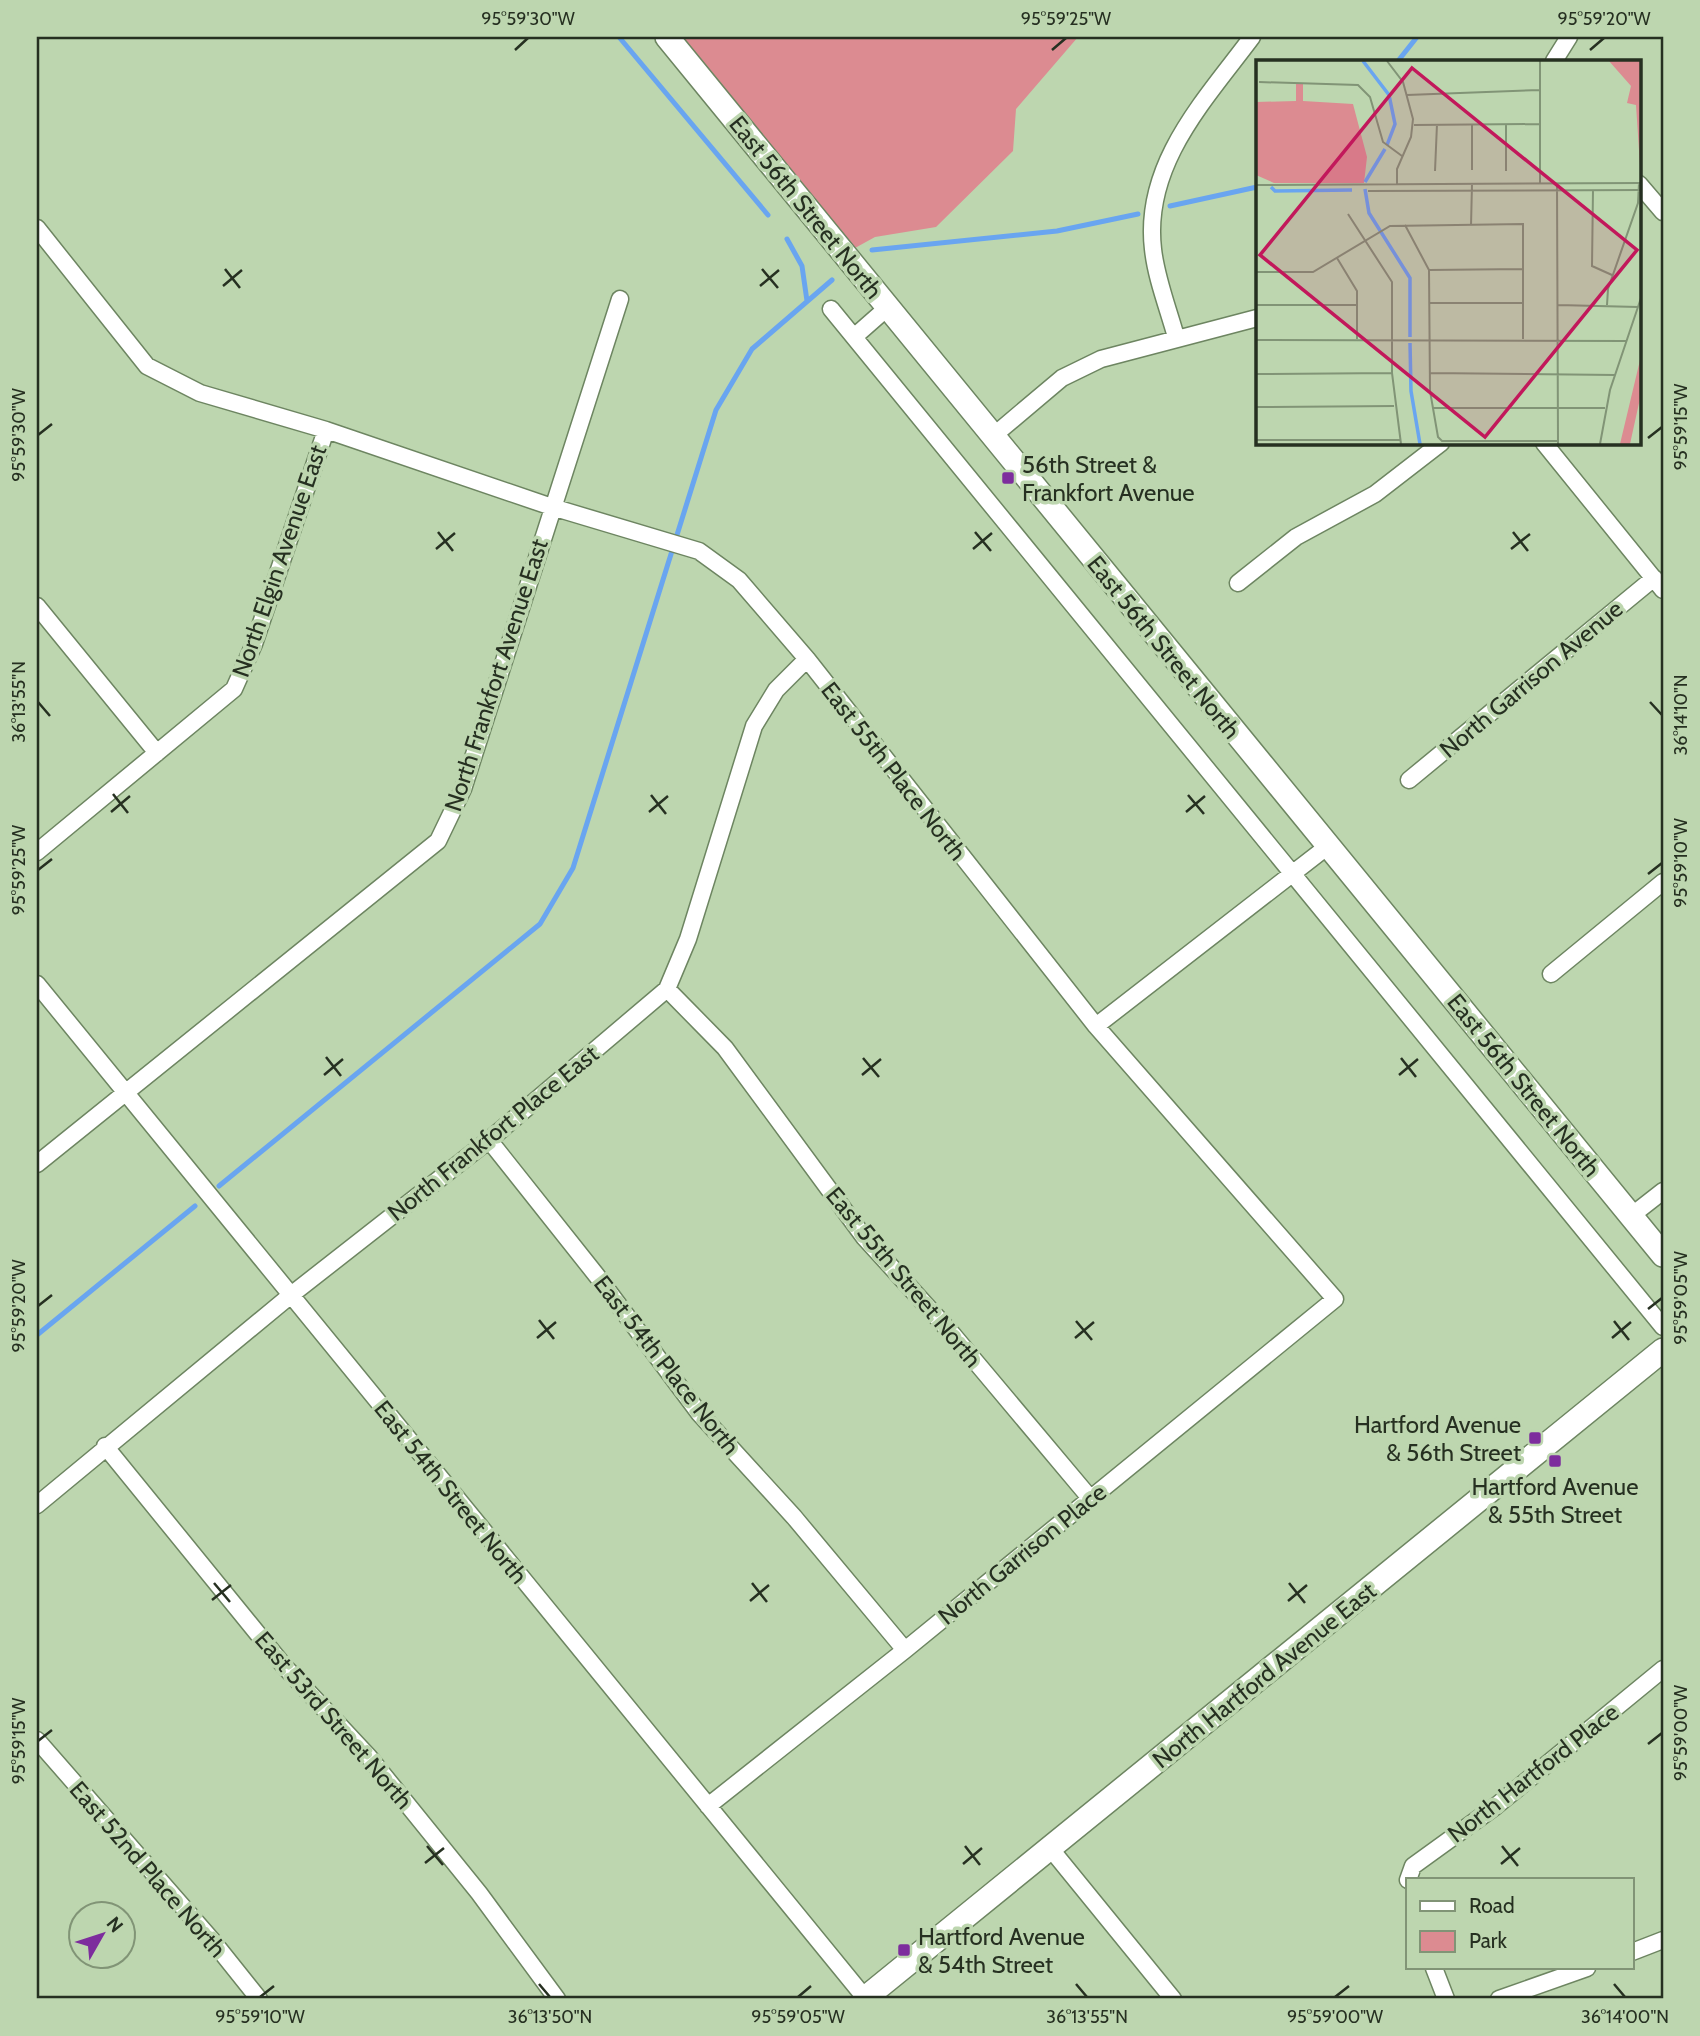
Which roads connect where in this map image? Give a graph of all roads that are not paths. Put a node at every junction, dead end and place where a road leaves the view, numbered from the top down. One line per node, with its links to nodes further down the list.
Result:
1 (667, 37): 9 (street, East 56th Street North)
2 (1252, 37): 13 (street)
3 (1569, 37): 4 (street)
4 (1555, 60)
5 (1640, 185): 6 (street)
6 (1663, 212)
7 (37, 228): 14 (street)
8 (620, 299): 18 (street, North Frankfort Avenue East)
9 (887, 308): 12 (street); 15 (street, East 56th Street North)
10 (831, 309): 12 (street, East 56th Street North)
11 (1256, 317): 13 (street)
12 (854, 337): 27 (street, East 56th Street North)
13 (1176, 337): 15 (street)
14 (326, 430): 18 (street, East 55th Place North); 23 (street, North Elgin Avenue East)
15 (992, 437): 25 (street, East 56th Street North)
16 (1440, 444): 19 (street)
17 (1545, 444): 20 (street)
18 (552, 507): 22 (street, East 55th Place North); 33 (street, North Frankfort Avenue East)
19 (1238, 583)
20 (1658, 584): 24 (street, North Garrison Avenue)
21 (37, 606): 23 (street)
22 (807, 659): 31 (street, North Frankfort Place East); 32 (street, East 55th Place North)
23 (157, 753): 26 (street, North Elgin Avenue East)
24 (1409, 780)
25 (1328, 846): 27 (street); 37 (street, East 56th Street North)
26 (37, 852)
27 (1293, 875): 32 (street); 41 (street, East 56th Street North)
28 (1663, 882): 29 (street)
29 (1551, 974)
30 (37, 984): 33 (street, East 54th Street North)
31 (667, 989): 34 (street, North Frankfort Place East); 44 (street, East 55th Street North)
32 (1096, 1026): 40 (street, East 55th Place North)
33 (126, 1093): 35 (street, North Frankfort Avenue East); 39 (street, East 54th Street North)
34 (489, 1140): 39 (street, North Frankfort Place East); 46 (street, East 54th Place North)
35 (37, 1164)
36 (1663, 1191): 37 (street)
37 (1631, 1216): 38 (street, East 56th Street North)
38 (1663, 1255)
39 (291, 1296): 43 (street, North Frankfort Place East); 49 (street, East 54th Street North)
40 (1335, 1299): 44 (street, North Garrison Place)
41 (1663, 1327)
42 (1663, 1350): 50 (street, North Hartford Avenue East)
43 (105, 1446): 45 (street, North Frankfort Place East); 57 (street, East 53rd Street North)
44 (1090, 1498): 46 (street, North Garrison Place)
45 (37, 1505)
46 (905, 1650): 49 (street, North Garrison Place)
47 (1663, 1669): 51 (street, North Hartford Place)
48 (37, 1740): 56 (street, East 52nd Place North)
49 (708, 1806): 58 (street, East 54th Street North)
50 (1051, 1848): 58 (street, North Hartford Avenue East); 59 (street)
51 (1409, 1878)
52 (1663, 1940): 53 (street)
53 (1634, 1951)
54 (1434, 1969): 60 (street)
55 (1584, 1969): 61 (street)
56 (259, 1999)
57 (557, 1999)
58 (865, 1999)
59 (1173, 1999)
60 (1446, 1999)
61 (1499, 1999)

